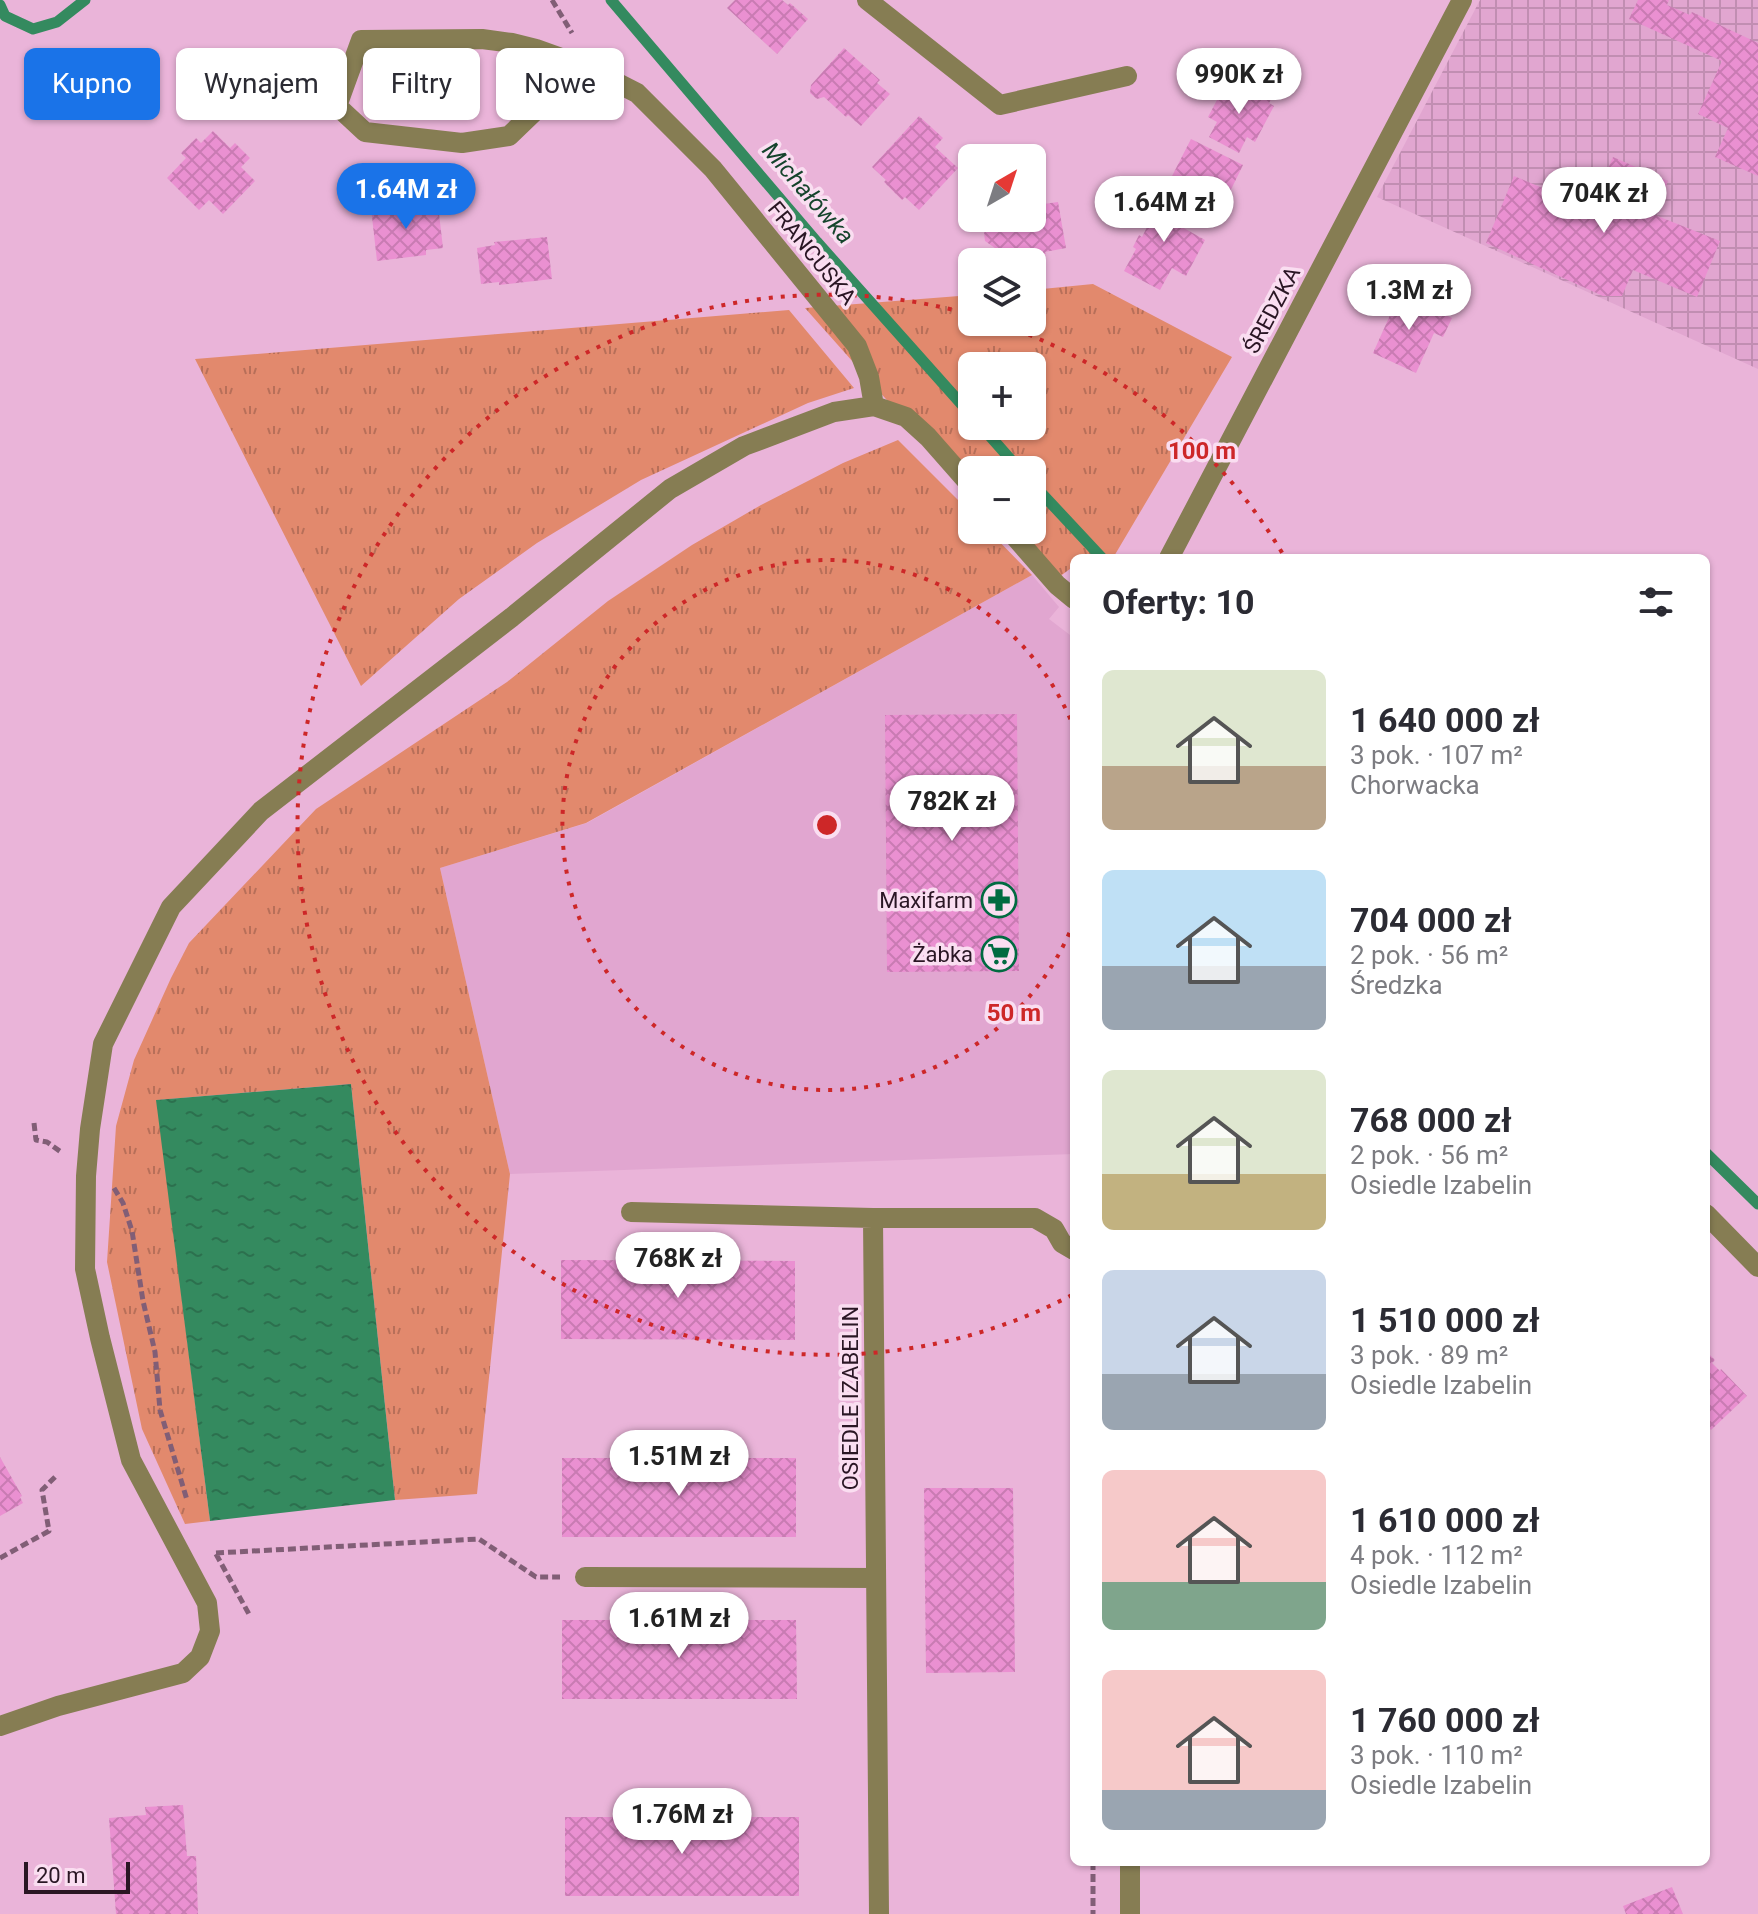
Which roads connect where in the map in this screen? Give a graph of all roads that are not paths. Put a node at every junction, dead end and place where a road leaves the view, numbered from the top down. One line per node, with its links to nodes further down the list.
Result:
1 (867, 0): 4 (street)
2 (1462, 0): 9 (street, ŚREDZKA)
3 (586, 67): 3 (street, FRANCUSKA)
4 (1127, 76)
5 (624, 86): 6 (street, FRANCUSKA)
6 (874, 406): 7 (street); 18 (street)
7 (958, 471)
8 (1021, 544): 10 (street)
9 (1171, 554)
10 (1070, 596)
11 (631, 1212): 12 (street)
12 (873, 1218): 14 (street); 17 (street, OSIEDLE IZABELIN)
13 (1710, 1218): 15 (street)
14 (1070, 1248)
15 (1758, 1267)
16 (585, 1577): 17 (street)
17 (875, 1578): 20 (street, OSIEDLE IZABELIN)
18 (0, 1726)
19 (1130, 1866): 21 (street)
20 (879, 1914)
21 (1130, 1914)

